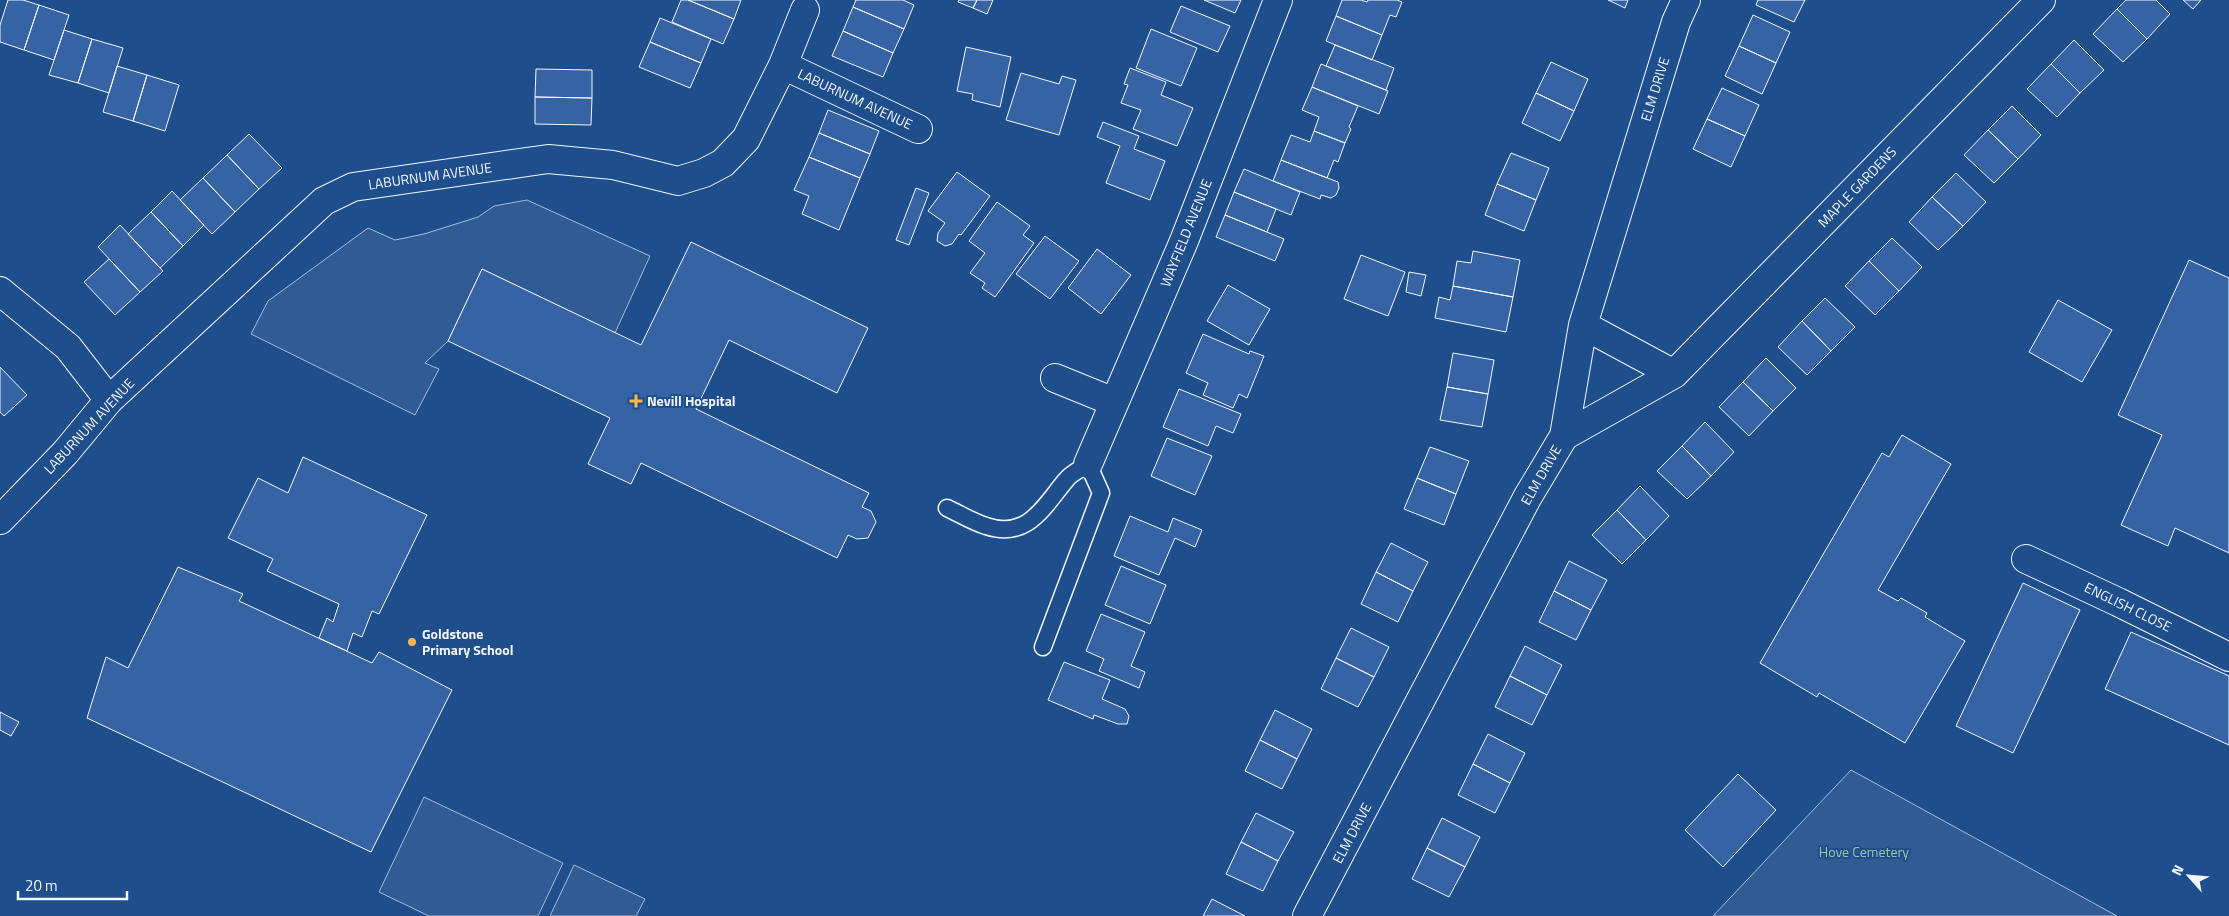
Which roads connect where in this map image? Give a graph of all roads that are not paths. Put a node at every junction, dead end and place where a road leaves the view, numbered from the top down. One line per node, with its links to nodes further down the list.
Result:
1 (1278, 0): 12 (street, WAYFIELD AVENUE)
2 (1686, 0): 8 (street, ELM DRIVE)
3 (2041, 0): 9 (street, MAPLE GARDENS)
4 (805, 10): 5 (street)
5 (783, 66): 6 (street, LABURNUM AVENUE); 11 (street, LABURNUM AVENUE)
6 (918, 129)
7 (0, 291): 11 (street)
8 (1583, 325): 9 (street); 13 (street, ELM DRIVE)
9 (1674, 374): 13 (street, MAPLE GARDENS)
10 (1055, 378): 12 (street)
11 (109, 400): 16 (street, LABURNUM AVENUE)
12 (1114, 402): 14 (street, WAYFIELD AVENUE)
13 (1564, 436): 20 (street, ELM DRIVE)
14 (1088, 464): 15 (lane); 18 (lane)
15 (947, 508)
16 (0, 520)
17 (2026, 559): 19 (street, ENGLISH CLOSE)
18 (1043, 647)
19 (2229, 657)
20 (1308, 916)

